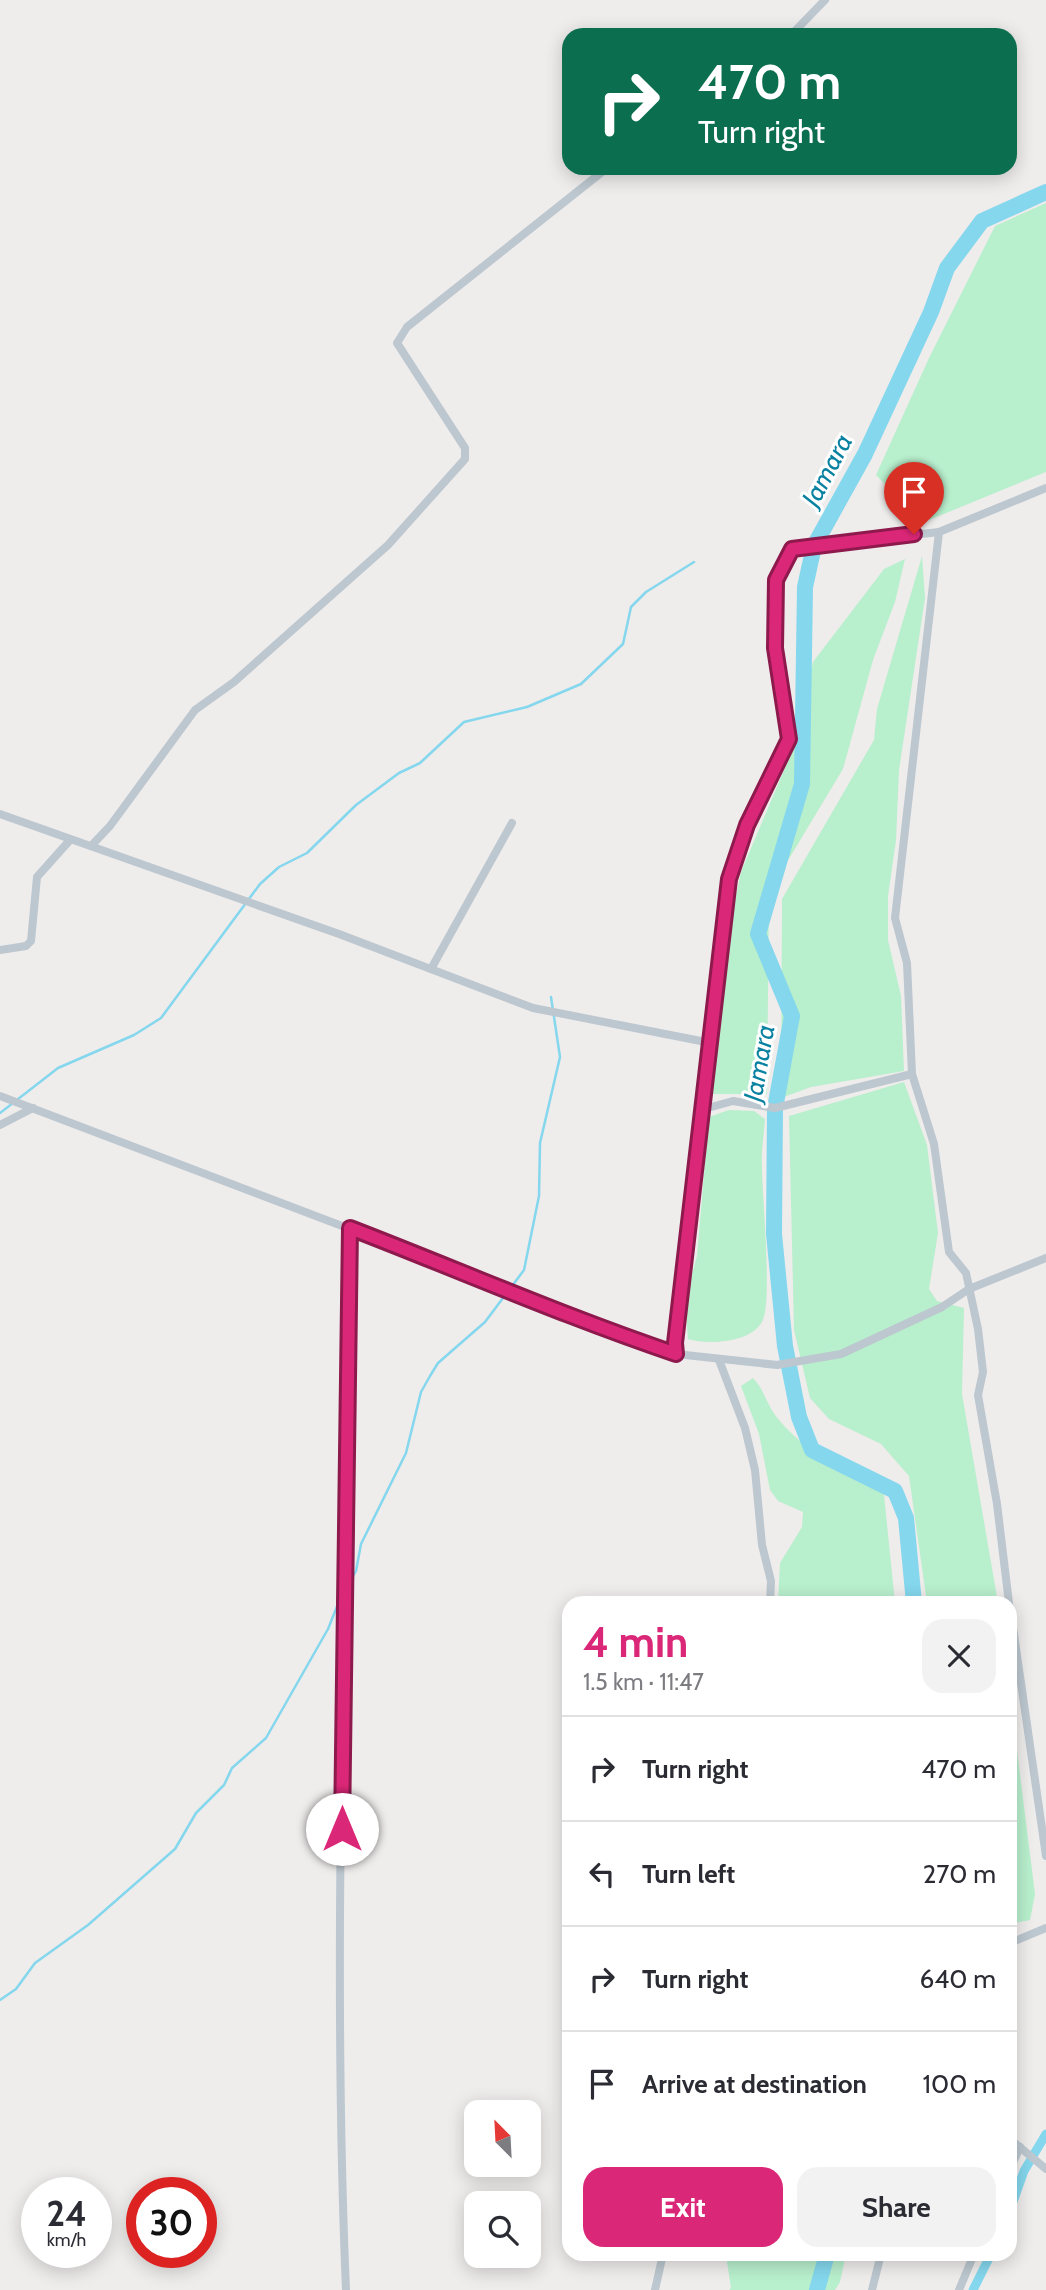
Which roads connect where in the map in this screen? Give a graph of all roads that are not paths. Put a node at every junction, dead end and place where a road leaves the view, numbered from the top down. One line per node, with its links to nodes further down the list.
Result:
1 (825, 0): 2 (street)
2 (797, 28)
3 (598, 175): 9 (street)
4 (1046, 488): 5 (street)
5 (939, 532): 12 (street); 13 (street)
6 (0, 814): 8 (street)
7 (512, 823): 11 (street)
8 (70, 841): 9 (street); 10 (street)
9 (91, 846): 11 (street)
10 (0, 950)
11 (431, 969): 12 (street)
12 (711, 1042): 16 (street)
13 (912, 1074): 16 (street); 20 (street)
14 (0, 1096): 15 (street)
15 (33, 1108): 17 (street); 18 (street)
16 (704, 1110): 21 (street)
17 (0, 1125)
18 (350, 1228): 21 (street); 36 (street)
19 (1046, 1258): 20 (street)
20 (969, 1289): 22 (street); 24 (street)
21 (676, 1354): 22 (street)
22 (719, 1360): 23 (street)
23 (770, 1596)
24 (1008, 1596)
25 (1017, 1659): 26 (street)
26 (1046, 1856)
27 (1046, 1928): 28 (street)
28 (1017, 1941)
29 (1017, 2145): 30 (street)
30 (1020, 2147): 31 (street); 32 (street)
31 (1017, 2154)
32 (1046, 2169)
33 (661, 2261): 37 (street)
34 (879, 2261): 38 (street)
35 (971, 2261): 39 (street)
36 (346, 2290)
37 (655, 2290)
38 (872, 2290)
39 (959, 2290)

